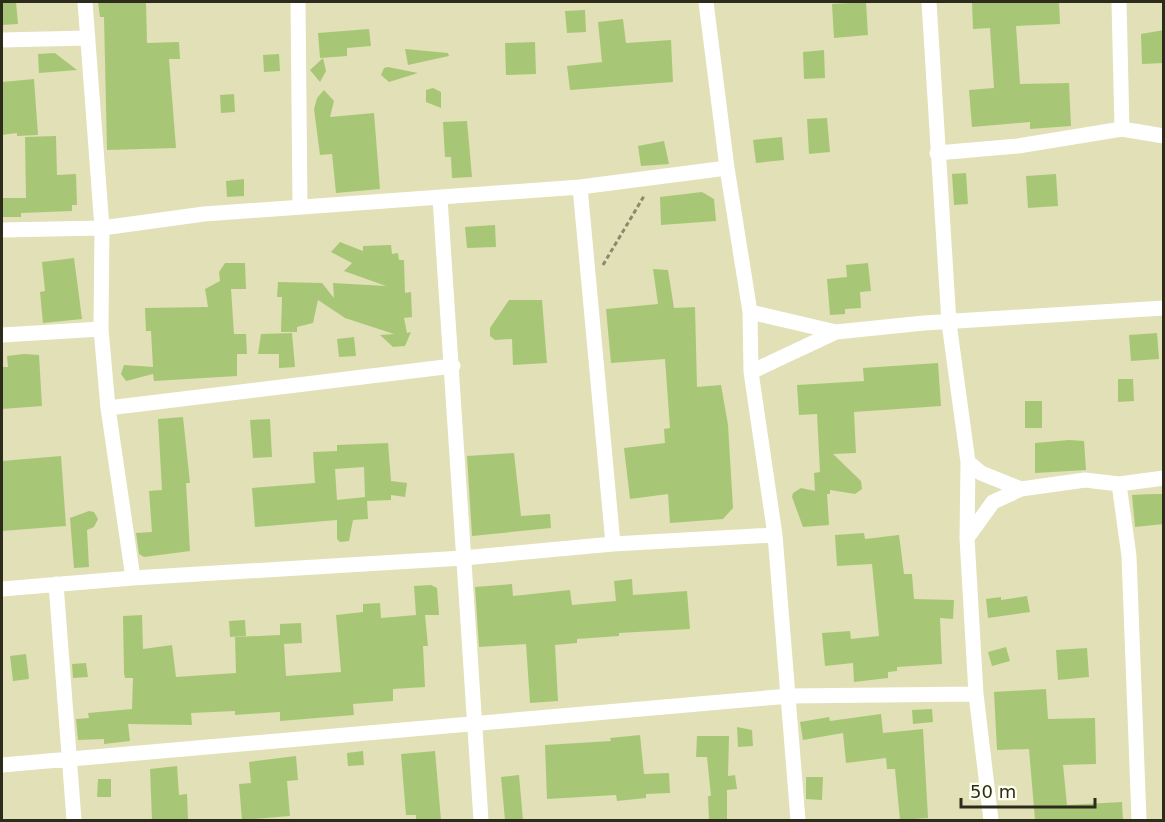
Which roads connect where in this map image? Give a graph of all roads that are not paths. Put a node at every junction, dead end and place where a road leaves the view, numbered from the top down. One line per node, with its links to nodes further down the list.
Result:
1 (84, 2): 7 (street)
2 (298, 2): 3 (street); 15 (street)
3 (304, 2)
4 (706, 2): 12 (street)
5 (929, 2): 11 (street)
6 (1119, 2): 9 (street)
7 (88, 38): 8 (street); 16 (street)
8 (2, 40)
9 (1122, 129): 10 (street); 11 (street)
10 (1164, 136)
11 (937, 153): 20 (street)
12 (727, 168): 13 (street); 19 (street)
13 (580, 187): 14 (street); 33 (street)
14 (440, 198): 15 (street); 24 (street)
15 (300, 207): 16 (street)
16 (102, 228): 17 (street); 21 (street)
17 (2, 230)
18 (1164, 308): 20 (street)
19 (750, 312): 22 (street); 25 (street)
20 (949, 323): 22 (street); 27 (street)
21 (101, 329): 23 (street); 26 (street)
22 (836, 332): 25 (street)
23 (2, 334)
24 (453, 366): 26 (street); 34 (street)
25 (751, 372): 31 (street)
26 (108, 408): 35 (street)
27 (968, 462): 30 (street); 32 (street)
28 (1164, 478): 29 (street)
29 (1119, 484): 30 (street); 47 (street)
30 (1021, 489): 32 (street)
31 (775, 535): 33 (street); 39 (street)
32 (967, 538): 38 (street)
33 (613, 544): 34 (street)
34 (463, 558): 35 (street); 40 (street)
35 (133, 578): 36 (street)
36 (56, 584): 37 (street); 41 (street)
37 (2, 589)
38 (976, 694): 39 (street); 46 (street)
39 (789, 696): 40 (street); 45 (street)
40 (474, 725): 41 (street); 44 (street)
41 (70, 760): 42 (street); 43 (street)
42 (2, 765)
43 (74, 820)
44 (481, 820)
45 (798, 820)
46 (992, 820)
47 (1139, 820)

